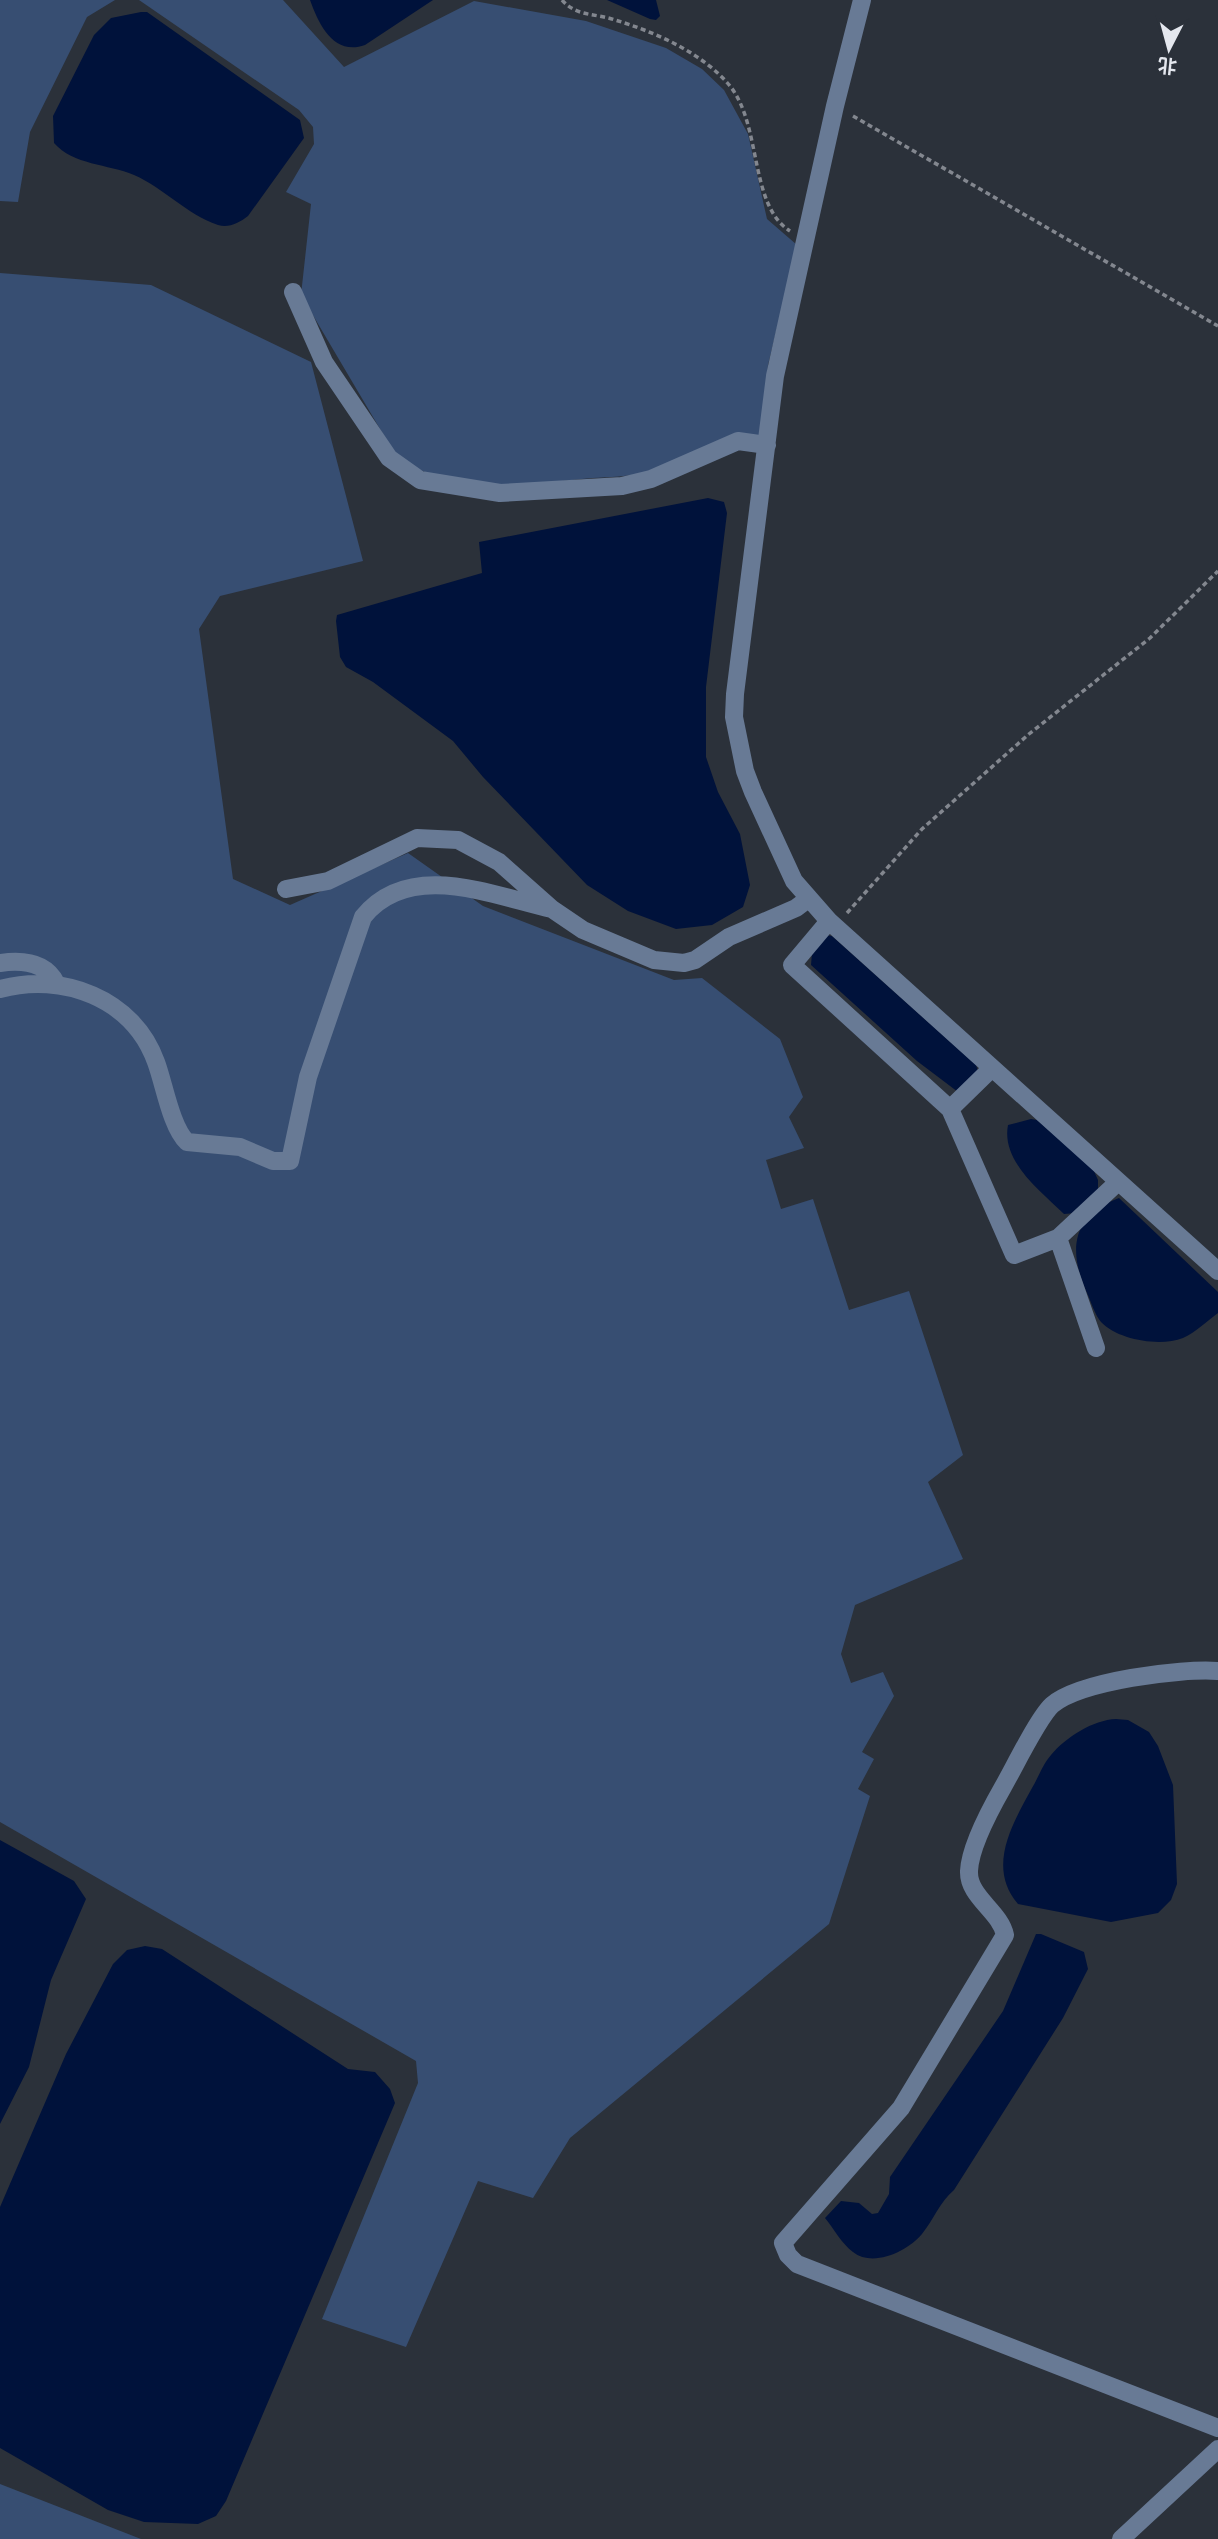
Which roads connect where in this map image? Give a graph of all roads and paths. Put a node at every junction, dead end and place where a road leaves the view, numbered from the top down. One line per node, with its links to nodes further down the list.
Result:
1 (562, 0): 4 (path)
2 (862, 0): 3 (street)
3 (835, 106): 4 (street); 6 (path)
4 (805, 237): 7 (street)
5 (293, 292): 7 (street)
6 (1218, 326)
7 (766, 445): 10 (street)
8 (1218, 571): 12 (path)
9 (286, 889): 11 (street)
10 (808, 899): 11 (street); 12 (street)
11 (552, 909): 14 (street)
12 (832, 924): 16 (street); 17 (street)
13 (0, 963): 14 (street)
14 (56, 983): 15 (street)
15 (0, 989)
16 (992, 1068): 17 (street); 18 (street)
17 (950, 1109): 19 (street)
18 (1118, 1182): 19 (street); 20 (street)
19 (1058, 1238): 21 (street)
20 (1218, 1271)
21 (1096, 1348)
22 (1218, 1671): 23 (street)
23 (1218, 2428)
24 (1218, 2449): 25 (street)
25 (1121, 2539)

